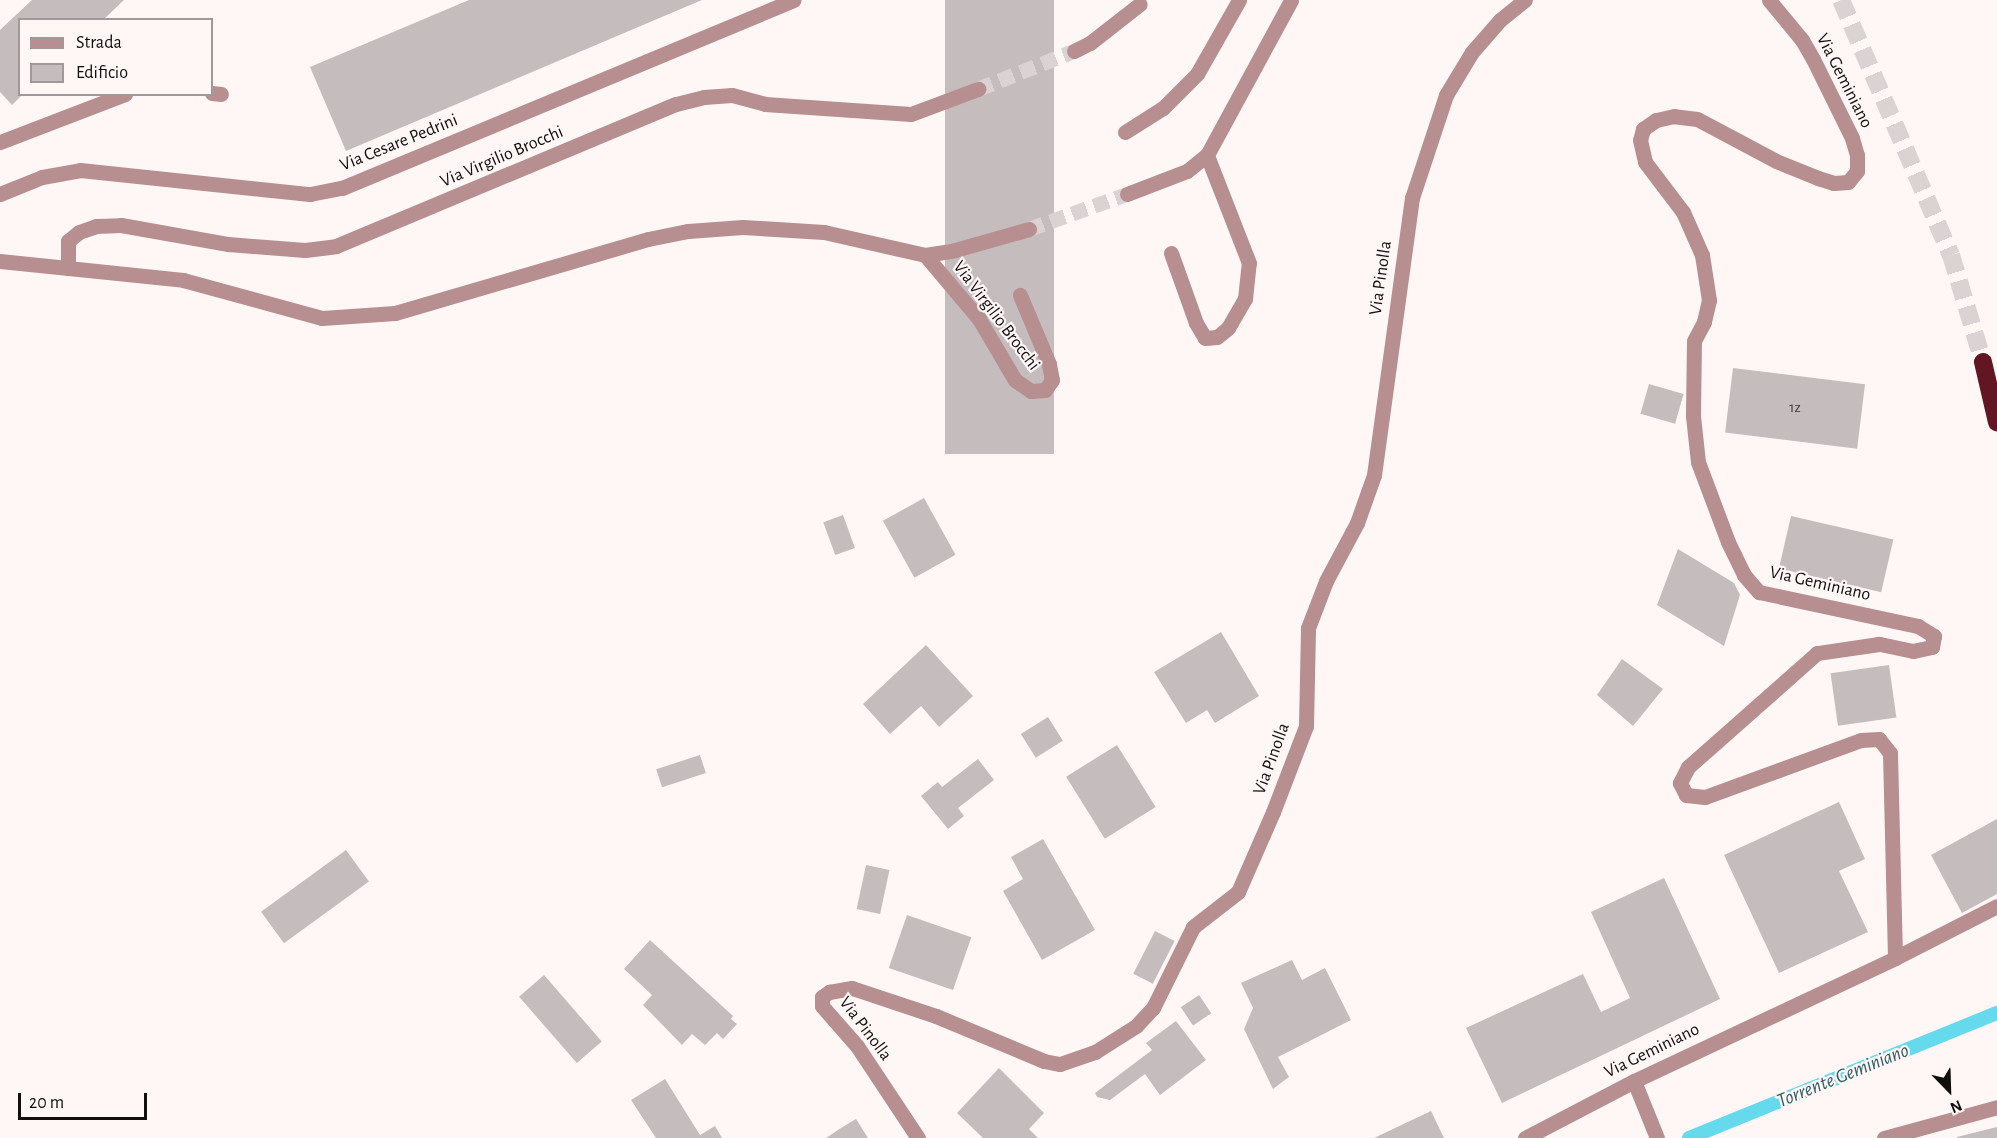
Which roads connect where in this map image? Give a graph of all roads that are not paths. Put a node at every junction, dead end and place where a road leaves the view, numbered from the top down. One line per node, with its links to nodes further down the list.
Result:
1 (793, 0): 13 (street, Via Cesare Pedrini)
2 (1239, 0): 10 (street)
3 (1291, 0): 12 (street)
4 (1525, 0): 27 (street, Via Pinolla)
5 (1769, 0): 24 (street, Via Geminiano)
6 (1140, 4): 7 (street)
7 (1074, 51)
8 (978, 88): 19 (street, Via Virgilio Brocchi)
9 (120, 96): 11 (street)
10 (1125, 132)
11 (0, 142)
12 (1207, 155): 14 (street); 16 (street)
13 (0, 194)
14 (1127, 194)
15 (1029, 229): 17 (street, Via Virgilio Brocchi)
16 (1171, 253)
17 (925, 255): 19 (street, Via Virgilio Brocchi); 20 (street, Via Virgilio Brocchi)
18 (0, 261): 19 (street, Via Virgilio Brocchi)
19 (68, 268)
20 (1020, 295)
21 (1983, 362): 22 (highway)
22 (1997, 422)
23 (1997, 906): 24 (street, Via Geminiano)
24 (1896, 958): 25 (street, Via Geminiano)
25 (1634, 1081): 28 (street, Via Geminiano); 29 (street)
26 (1997, 1107): 30 (street)
27 (918, 1138)
28 (1525, 1138)
29 (1657, 1138)
30 (1884, 1138)

